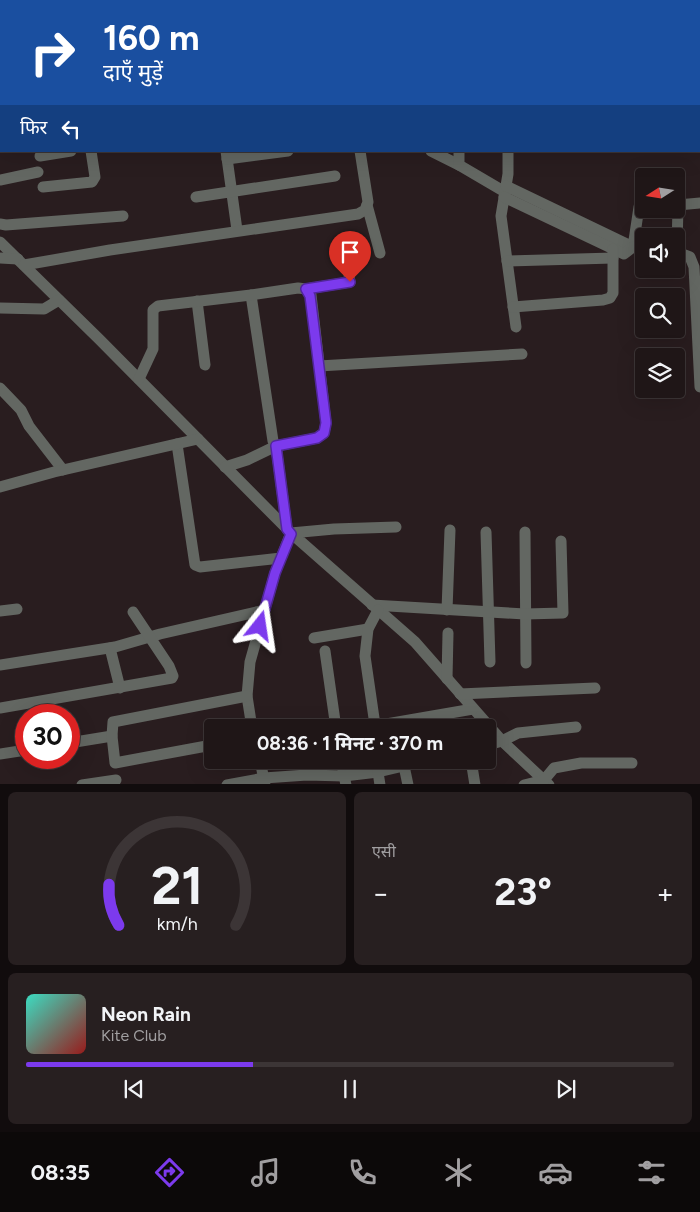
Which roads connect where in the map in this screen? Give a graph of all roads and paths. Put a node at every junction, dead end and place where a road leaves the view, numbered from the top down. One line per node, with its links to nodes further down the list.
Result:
1 (65, 152): 9 (street)
2 (91, 152): 14 (street)
3 (273, 152): 8 (street)
4 (360, 152): 20 (street)
5 (433, 152): 10 (street)
6 (459, 152): 10 (street)
7 (508, 152): 16 (street)
8 (227, 155): 15 (street)
9 (40, 156)
10 (459, 165): 16 (street)
11 (38, 172): 13 (street)
12 (335, 176): 15 (street)
13 (0, 180)
14 (43, 187)
15 (233, 191): 17 (street); 24 (street)
16 (505, 192): 27 (street); 30 (street); 32 (street)
17 (196, 197)
18 (700, 203): 19 (street)
19 (685, 204)
20 (367, 205): 24 (street); 29 (street)
21 (123, 216): 23 (street)
22 (677, 218): 45 (street)
23 (0, 224)
24 (237, 230): 33 (street)
25 (344, 238): 34 (street)
26 (0, 242): 33 (street)
27 (635, 247)
28 (635, 249): 30 (street)
29 (380, 253)
30 (613, 253): 32 (street); 38 (street)
31 (0, 258): 33 (street)
32 (507, 261): 38 (street)
33 (21, 262): 36 (street)
34 (306, 289): 35 (street); 43 (street)
35 (251, 295): 37 (street); 49 (street)
36 (59, 300): 39 (street); 44 (street)
37 (197, 301): 42 (street); 44 (street)
38 (513, 307): 40 (street)
39 (0, 308)
40 (516, 327)
41 (522, 354): 43 (street)
42 (205, 365)
43 (319, 366): 49 (street)
44 (139, 380): 47 (street)
45 (700, 386)
46 (0, 388): 51 (street)
47 (198, 439): 48 (street); 50 (street)
48 (177, 444): 51 (street); 59 (street)
49 (276, 446): 50 (street); 55 (street)
50 (225, 467): 55 (street)
51 (63, 470): 52 (street)
52 (0, 487)
53 (396, 528): 55 (street)
54 (450, 530): 63 (street)
55 (289, 531): 59 (street); 60 (street)
56 (486, 532): 66 (street)
57 (525, 532): 67 (street)
58 (561, 541): 67 (street)
59 (281, 558): 62 (street)
60 (375, 608): 63 (street); 68 (street); 77 (street)
61 (17, 609): 64 (street)
62 (265, 610): 70 (street); 81 (street)
63 (447, 610): 66 (street)
64 (0, 612)
65 (133, 612): 70 (street)
66 (488, 612): 67 (street); 74 (street)
67 (526, 614): 75 (street)
68 (368, 629): 71 (street); 86 (street)
69 (448, 633): 77 (street)
70 (150, 637): 72 (street); 78 (street)
71 (314, 638)
72 (110, 648): 76 (street); 78 (street)
73 (325, 651): 85 (street)
74 (490, 662)
75 (526, 663)
76 (0, 665)
77 (447, 679): 80 (street)
78 (120, 688): 82 (street)
79 (595, 688): 80 (street)
80 (460, 694): 83 (street)
81 (247, 696): 84 (street); 89 (street)
82 (0, 708)
83 (473, 709): 87 (street); 91 (street)
84 (251, 719)
85 (335, 719)
86 (371, 719)
87 (414, 719)
88 (576, 727): 91 (street)
89 (112, 736): 90 (street); 96 (street)
90 (80, 741)
91 (502, 741): 92 (street); 106 (street)
92 (496, 743)
93 (204, 746): 96 (street)
94 (15, 752): 95 (street)
95 (0, 754)
96 (115, 763): 105 (street)
97 (632, 763): 106 (street)
98 (371, 769): 104 (street)
99 (378, 769): 109 (street)
100 (405, 769): 110 (street)
101 (472, 769): 111 (street)
102 (308, 780): 103 (street); 104 (street)
103 (265, 781): 108 (street)
104 (345, 781)
105 (116, 782): 107 (street)
106 (547, 782): 112 (street)
107 (82, 784)
108 (227, 784)
109 (380, 784)
110 (408, 784)
111 (475, 784)
112 (524, 784)

